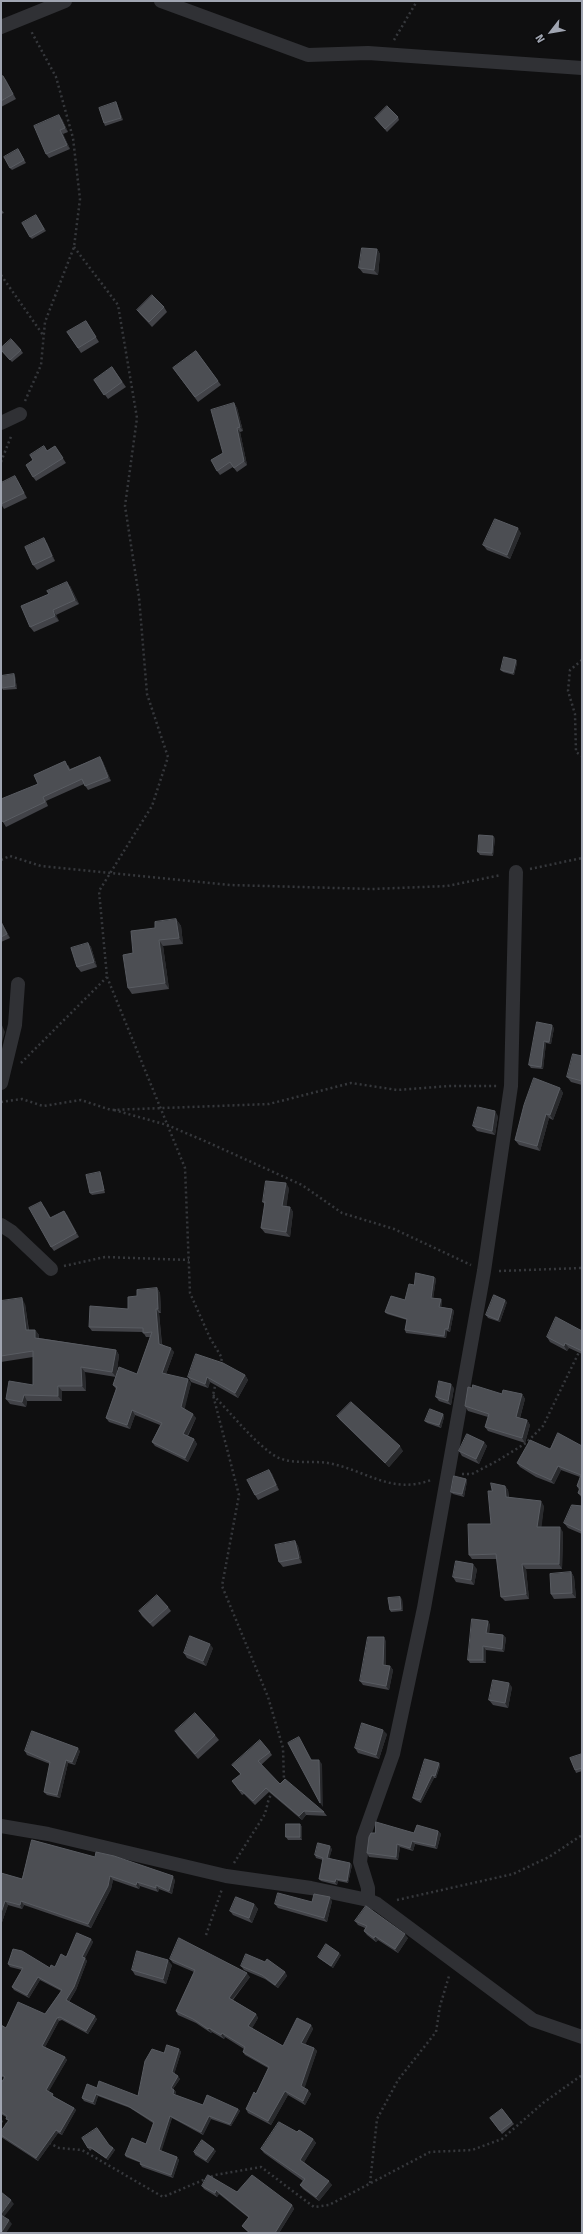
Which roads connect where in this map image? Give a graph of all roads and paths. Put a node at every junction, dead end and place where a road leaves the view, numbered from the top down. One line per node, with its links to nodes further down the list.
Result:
1 (65, 1): 4 (street)
2 (161, 1): 6 (street)
3 (417, 1): 6 (path)
4 (24, 18): 5 (street); 8 (path)
5 (1, 27)
6 (368, 53): 7 (street)
7 (582, 68)
8 (74, 247): 10 (path); 19 (path)
9 (1, 275): 10 (path)
10 (44, 335): 11 (path)
11 (20, 414): 12 (street); 13 (path)
12 (1, 424)
13 (1, 462)
14 (582, 660): 15 (path)
15 (582, 756)
16 (582, 858): 18 (path)
17 (1, 860): 19 (path)
18 (516, 872): 19 (path); 24 (street)
19 (111, 873): 20 (path)
20 (107, 977): 22 (path); 26 (path)
21 (18, 984): 23 (street)
22 (16, 1069)
23 (1, 1083)
24 (511, 1086): 26 (path); 33 (street)
25 (1, 1102): 27 (path)
26 (160, 1107): 27 (path); 28 (path)
27 (111, 1110): 28 (path)
28 (167, 1125): 30 (path); 33 (path)
29 (1, 1225): 32 (street)
30 (189, 1260): 32 (path); 35 (path)
31 (582, 1268): 33 (path)
32 (51, 1269)
33 (484, 1271): 38 (street)
34 (582, 1346): 38 (path)
35 (218, 1373)
36 (217, 1380): 37 (path)
37 (213, 1395): 38 (path); 39 (path)
38 (446, 1475): 44 (street)
39 (281, 1784)
40 (277, 1789): 41 (path)
41 (265, 1814)
42 (1, 1826): 44 (street)
43 (582, 1835): 44 (path)
44 (372, 1902): 45 (street)
45 (449, 1958): 46 (street); 51 (path)
46 (582, 2037)
47 (582, 2075): 51 (path)
48 (1, 2122): 49 (path)
49 (15, 2128)
50 (44, 2141): 51 (path)
51 (370, 2183)

